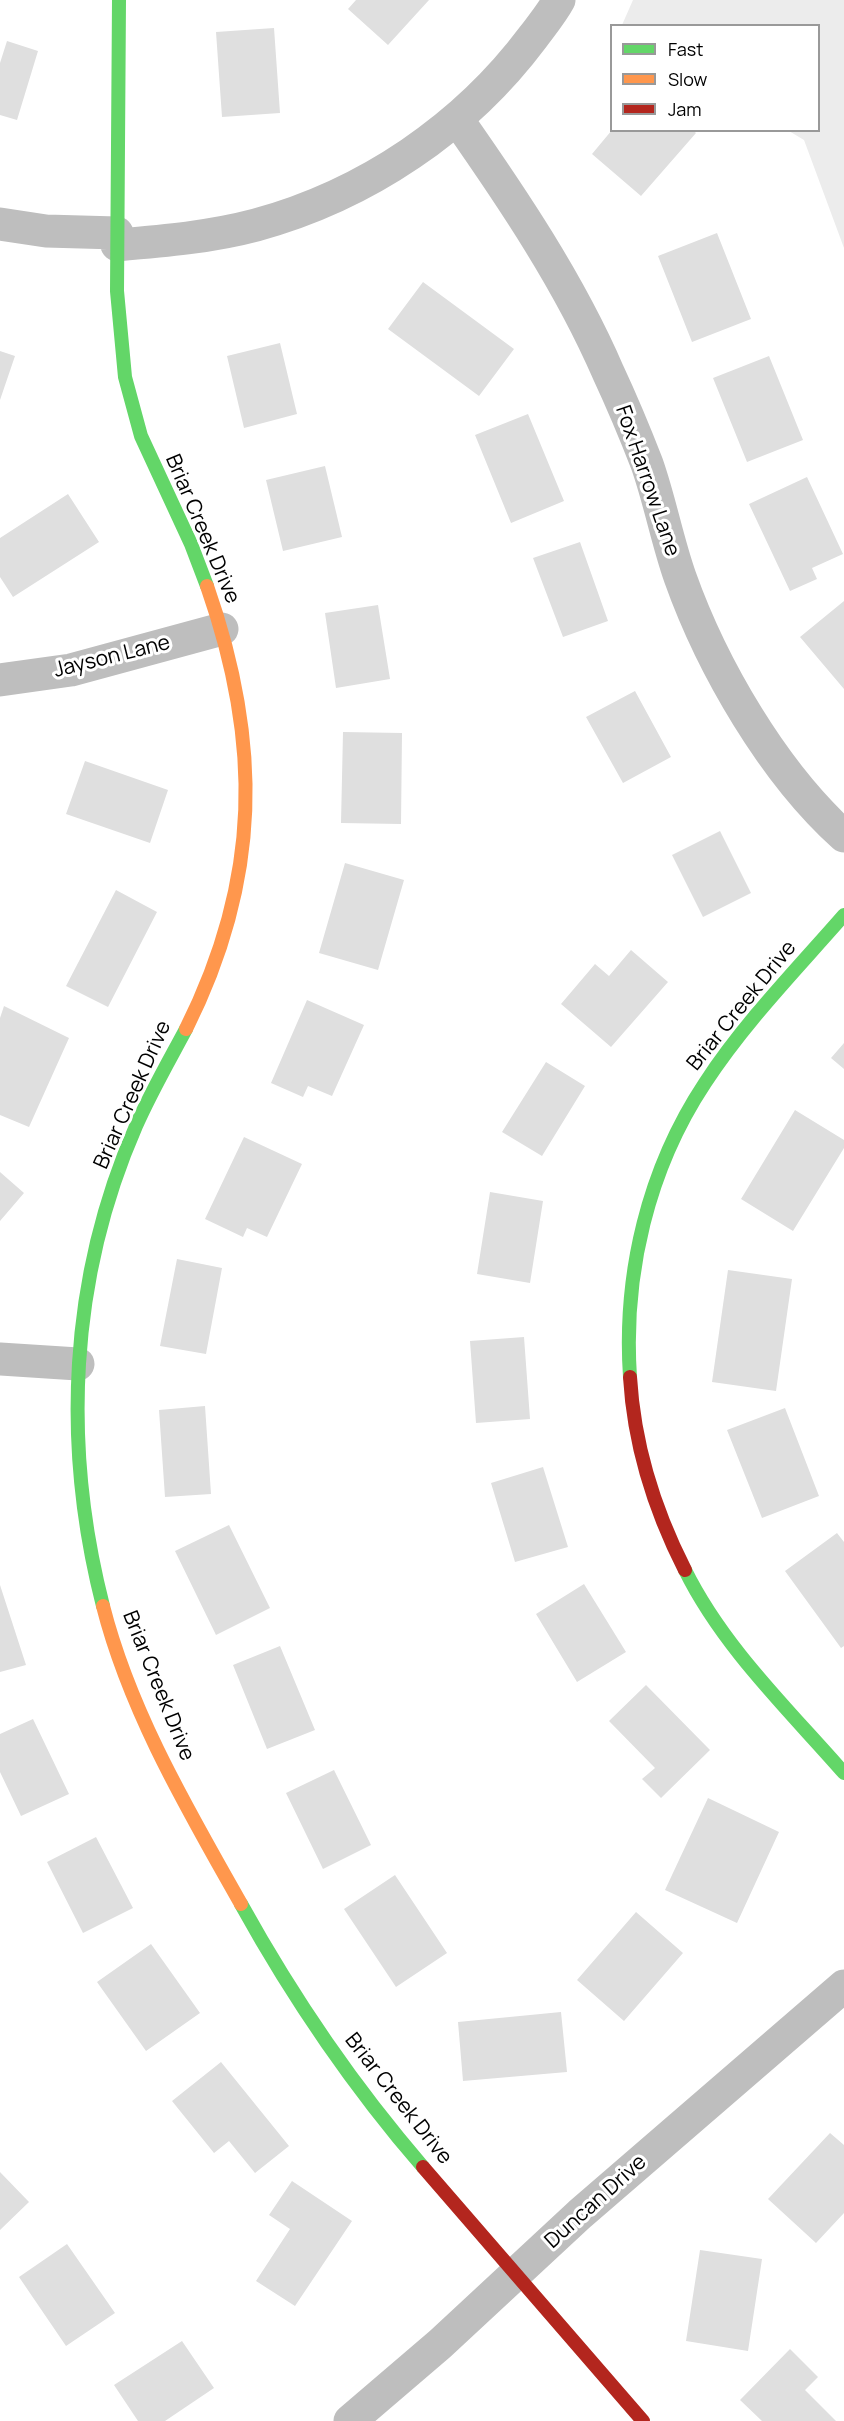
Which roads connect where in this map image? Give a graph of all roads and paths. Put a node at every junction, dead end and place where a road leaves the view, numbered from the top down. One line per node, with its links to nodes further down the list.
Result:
1 (119, 0): 5 (street, Briar Creek Drive)
2 (559, 0): 3 (street)
3 (457, 119): 5 (street); 8 (street, Fox Harrow Lane)
4 (0, 224): 5 (street)
5 (117, 239): 6 (street, Briar Creek Drive)
6 (222, 629): 7 (street, Jayson Lane); 11 (street, Briar Creek Drive)
7 (0, 680)
8 (844, 836)
9 (844, 915): 12 (street, Briar Creek Drive)
10 (0, 1359): 11 (street)
11 (78, 1364): 14 (street, Briar Creek Drive)
12 (844, 1773)
13 (844, 1986): 14 (street, Duncan Drive)
14 (515, 2274): 15 (street, Duncan Drive); 16 (street, Briar Creek Drive)
15 (350, 2421)
16 (643, 2421)

